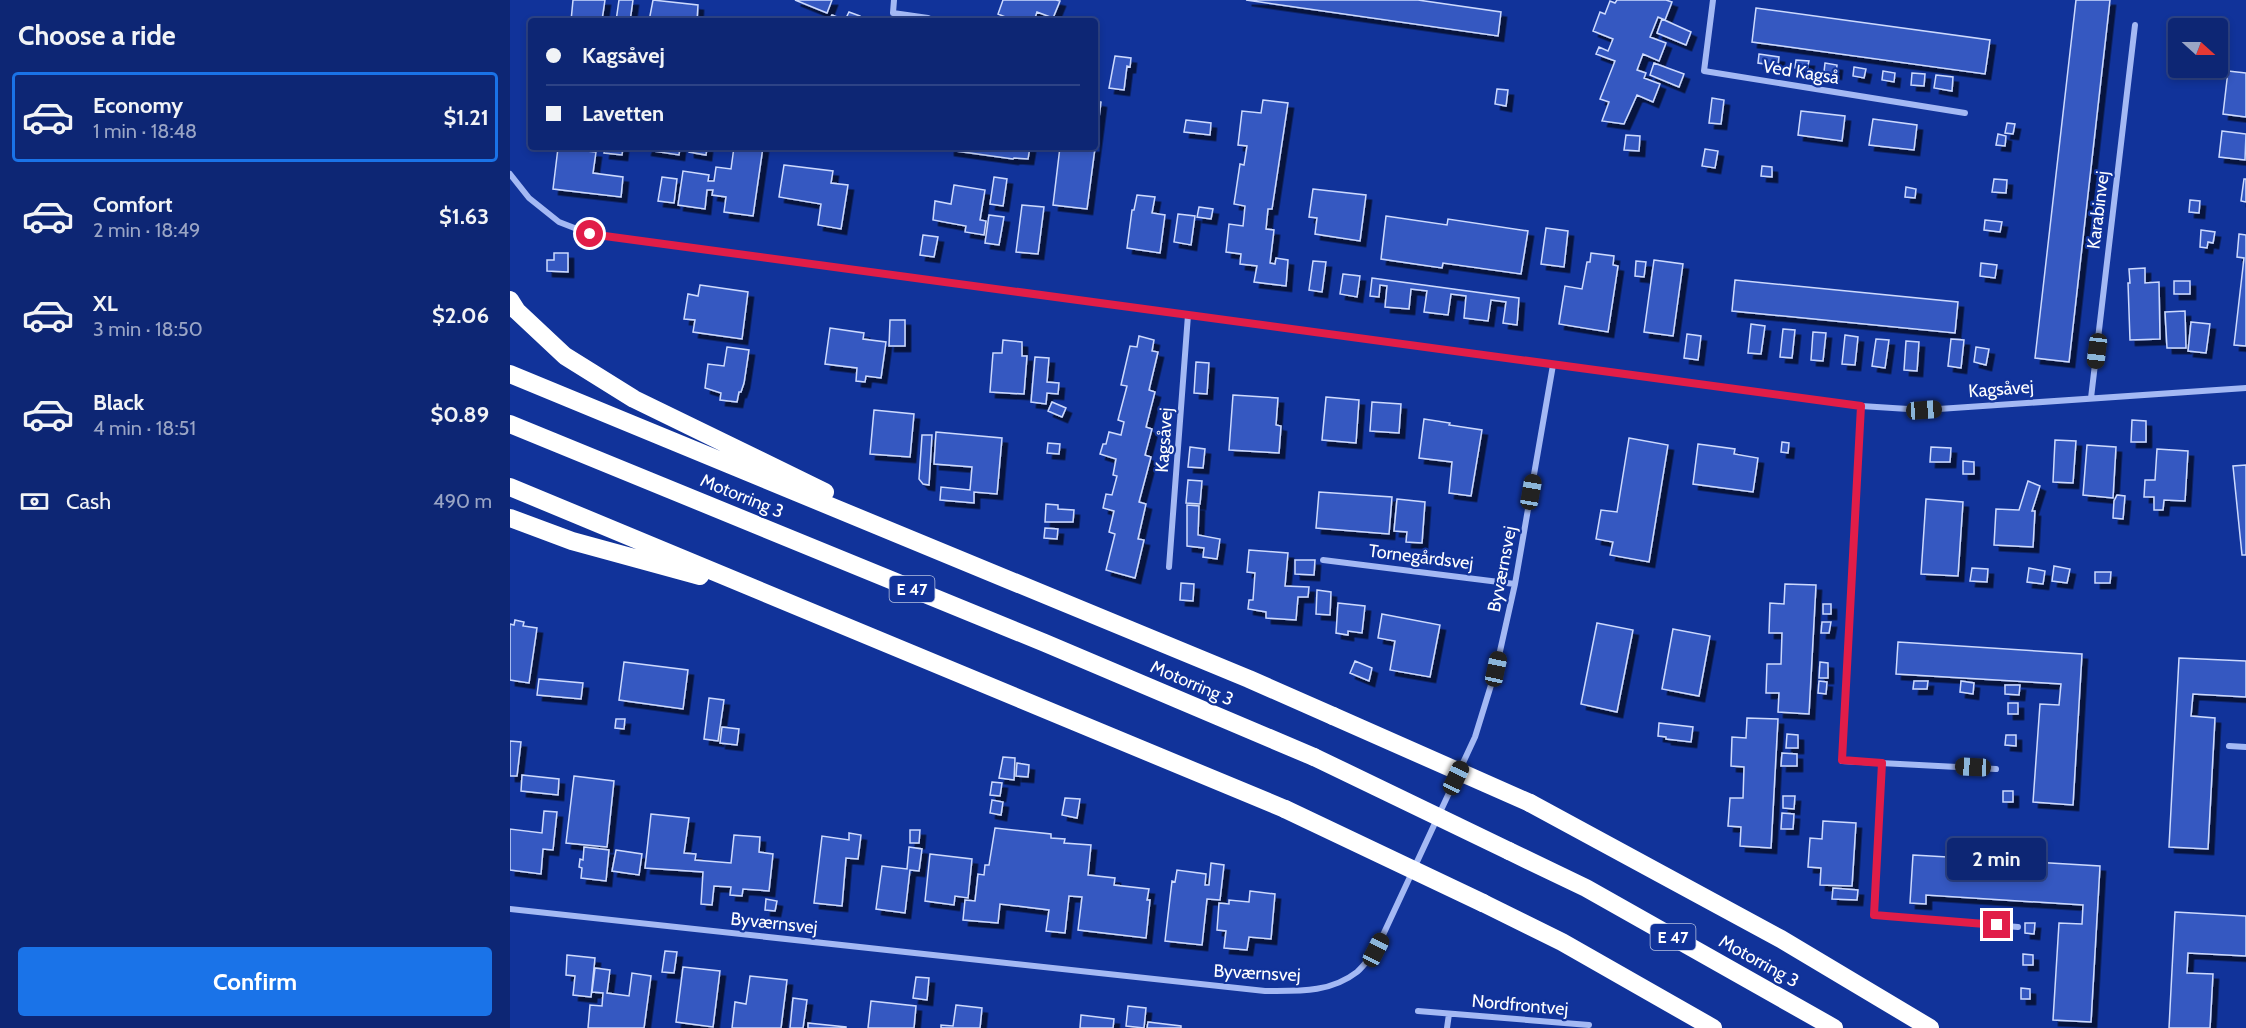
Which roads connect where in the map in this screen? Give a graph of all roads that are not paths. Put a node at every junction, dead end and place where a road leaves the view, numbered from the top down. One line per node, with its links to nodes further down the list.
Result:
1 (894, 0): 3 (street)
2 (1713, 0): 5 (street, Ved Kagså)
3 (928, 18)
4 (2135, 25): 12 (street, Karabinvej)
5 (1965, 113)
6 (510, 174): 8 (street, Kagsåvej)
7 (510, 300): 17 (highway)
8 (1188, 315): 9 (street, Kagsåvej); 19 (street, Kagsåvej)
9 (1553, 365): 13 (street, Kagsåvej); 20 (street, Byværnsvej)
10 (510, 374): 17 (highway)
11 (2246, 388): 12 (street, Kagsåvej)
12 (2091, 398): 13 (street, Kagsåvej)
13 (1861, 406): 24 (street)
14 (510, 424): 33 (highway, Motorring 3 / E 47, bridge)
15 (510, 487): 21 (highway)
16 (510, 518): 21 (highway)
17 (933, 548): 34 (highway, bridge)
18 (1323, 560): 20 (street, Tornegårdsvej)
19 (1169, 567)
20 (1515, 584): 26 (street, Byværnsvej)
21 (774, 596): 32 (highway, bridge)
22 (2229, 746): 23 (street)
23 (2246, 747)
24 (1882, 763): 25 (street); 27 (street)
25 (1996, 769)
26 (510, 909)
27 (2018, 927)
28 (1418, 1011): 29 (street, Nordfrontvej)
29 (1449, 1014): 30 (street, Nordfrontvej); 31 (street, Nordfrontvej)
30 (1589, 1025)
31 (1447, 1028)
32 (1713, 1028)
33 (1834, 1028)
34 (1930, 1028)

